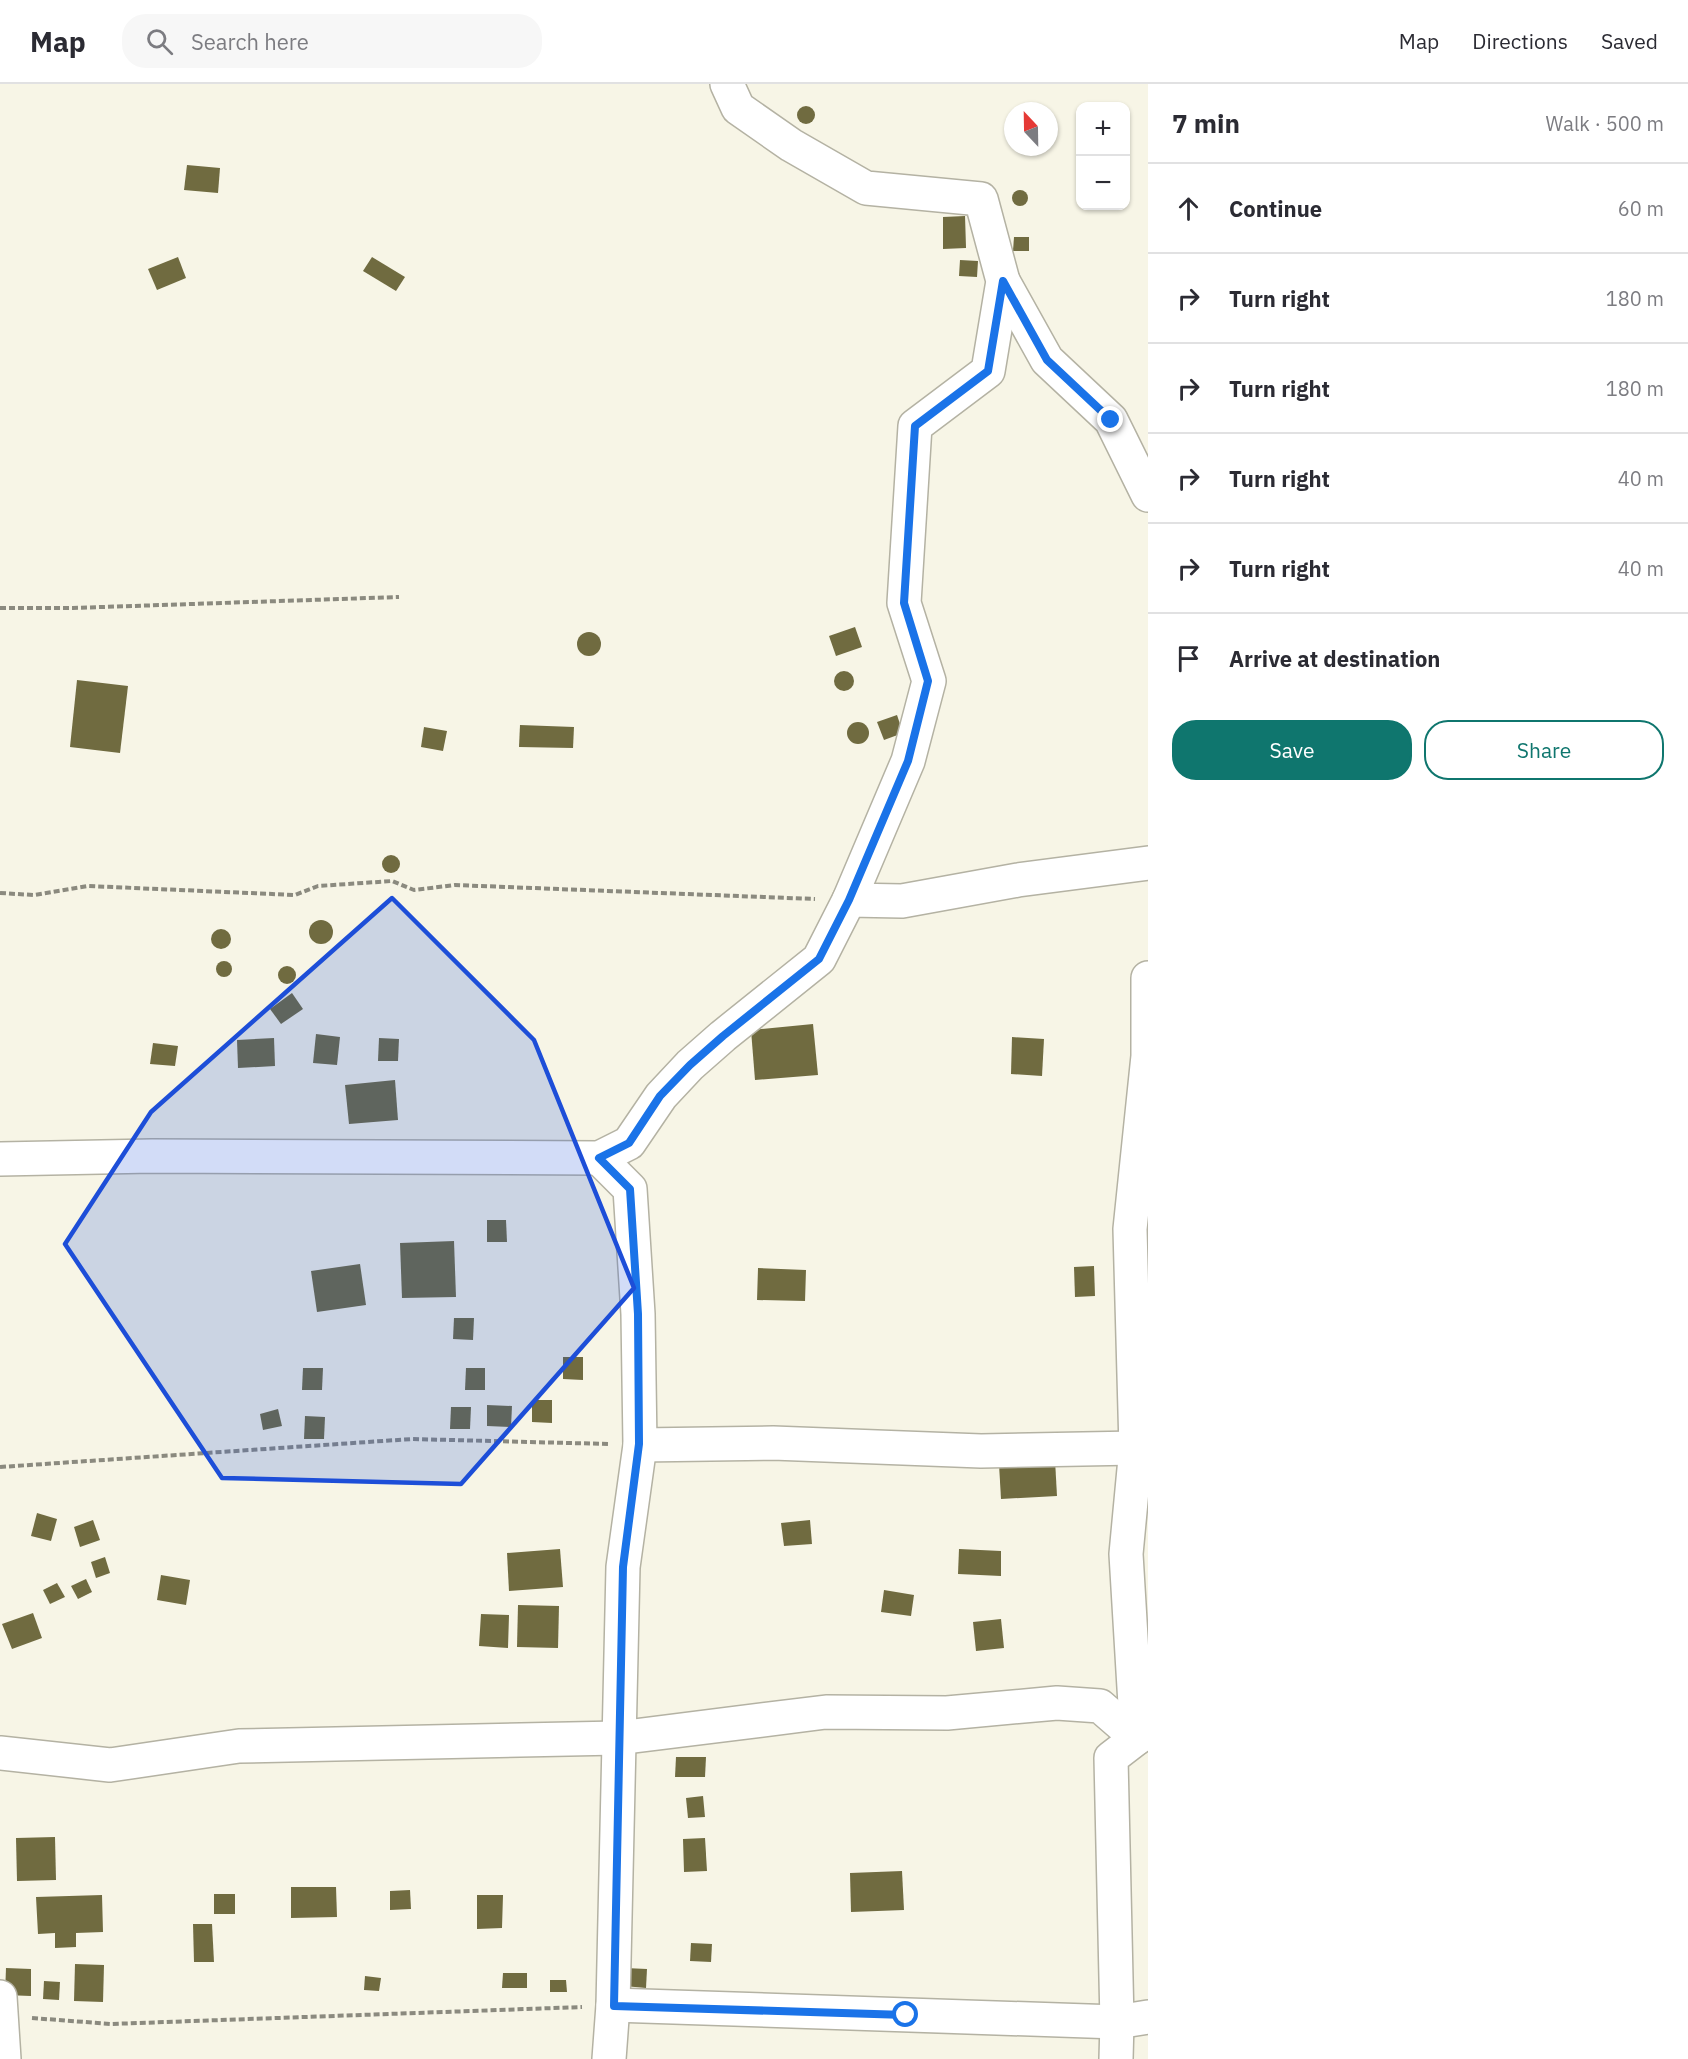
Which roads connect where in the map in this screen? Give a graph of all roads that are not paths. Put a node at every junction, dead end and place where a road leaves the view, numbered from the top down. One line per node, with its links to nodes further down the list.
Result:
1 (728, 84): 2 (street)
2 (1003, 281): 3 (street); 5 (street)
3 (1148, 495)
4 (1148, 863): 5 (street)
5 (849, 900): 7 (street)
6 (1148, 978): 9 (street)
7 (599, 1158): 8 (street); 10 (street)
8 (0, 1159)
9 (1142, 1435): 10 (street); 11 (street)
10 (639, 1444): 12 (street)
11 (1137, 1737): 12 (street); 16 (street)
12 (618, 1738): 13 (street); 15 (street)
13 (0, 1753)
14 (0, 2006): 17 (street)
15 (614, 2006): 16 (street); 18 (street)
16 (1132, 2019): 19 (street)
17 (4, 2059)
18 (609, 2059)
19 (1116, 2059)

